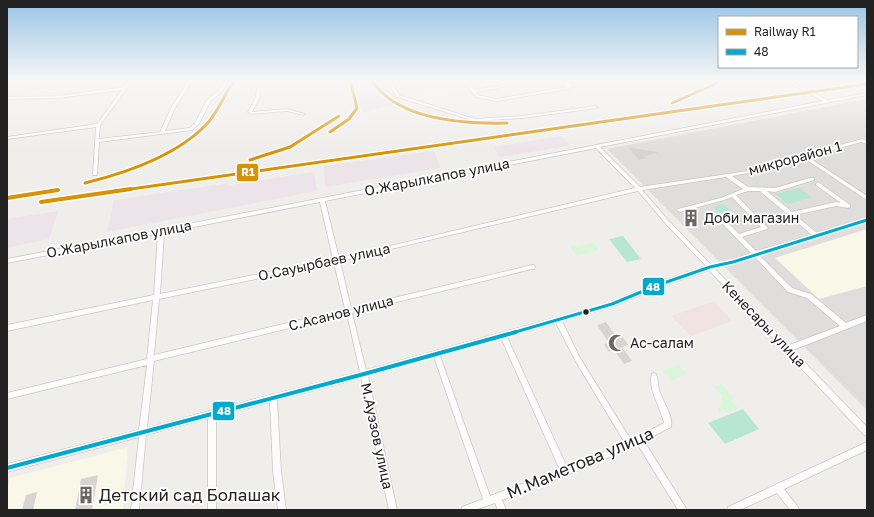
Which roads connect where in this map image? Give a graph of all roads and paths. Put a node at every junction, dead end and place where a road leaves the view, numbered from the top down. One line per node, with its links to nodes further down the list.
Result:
1 (113, 104): 9 (street)
2 (175, 104): 10 (street)
3 (207, 104): 10 (street)
4 (254, 104): 8 (street)
5 (424, 104): 7 (street)
6 (810, 104): 14 (street, О.Жарылкапов улица)
7 (596, 107)
8 (303, 114)
9 (98, 125): 11 (street); 12 (street)
10 (162, 133): 12 (street)
11 (7, 138)
12 (98, 141): 16 (street)
13 (865, 142): 15 (street, микрорайон 1)
14 (596, 146): 20 (street, Кенесары улица); 25 (street, О.Жарылкапов улица)
15 (804, 156): 17 (street, микрорайон 1); 24 (street)
16 (94, 174)
17 (727, 175): 20 (street, микрорайон 1); 21 (street, микрорайон 1)
18 (812, 179): 22 (street, микрорайон 1)
19 (818, 184): 27 (street)
20 (639, 189): 34 (street, О.Сауырбаев улица); 37 (street, Кенесары улица)
21 (747, 189): 22 (street, микрорайон 1); 23 (street, микрорайон 1)
22 (762, 189): 27 (street, микрорайон 1)
23 (733, 195): 26 (street, микрорайон 1); 31 (street)
24 (867, 198)
25 (322, 200): 30 (street, О.Жарылкапов улица); 34 (street, М.Ауэзов улица)
26 (680, 210)
27 (791, 214): 32 (street, микрорайон 1)
28 (719, 217): 31 (street)
29 (867, 220): 32 (street)
30 (161, 231): 35 (street, О.Жарылкапов улица); 38 (street)
31 (738, 236): 33 (street)
32 (816, 236): 33 (street)
33 (754, 254): 37 (street); 42 (street)
34 (337, 260): 38 (street, О.Сауырбаев улица); 39 (street, М.Ауэзов улица)
35 (7, 261)
36 (532, 267): 39 (street, С.Асанов улица)
37 (710, 267): 41 (street); 45 (street, Кенесары улица)
38 (157, 297): 43 (street, О.Сауырбаев улица); 47 (street)
39 (349, 312): 47 (street, С.Асанов улица); 48 (street, М.Ауэзов улица)
40 (867, 318): 42 (street)
41 (558, 320): 44 (street); 56 (street)
42 (845, 326): 45 (street)
43 (7, 328)
44 (503, 335): 46 (street); 59 (street)
45 (787, 349): 54 (street, Кенесары улица)
46 (436, 354): 48 (street); 62 (street)
47 (150, 360): 50 (street, С.Асанов улица); 53 (street)
48 (364, 374): 51 (street); 66 (street, М.Ауэзов улица)
49 (654, 376): 55 (street, М.Маметова улица)
50 (7, 396)
51 (273, 397): 52 (street); 65 (street)
52 (212, 413): 53 (street); 64 (street)
53 (142, 431): 58 (street); 63 (street)
54 (867, 432)
55 (639, 440): 56 (street, М.Маметова улица); 69 (street)
56 (630, 445): 59 (street, М.Маметова улица)
57 (867, 446): 60 (street)
58 (7, 468)
59 (565, 472): 61 (street, М.Маметова улица)
60 (778, 488): 70 (street); 71 (street)
61 (497, 498): 62 (street, М.Маметова улица); 68 (street)
62 (488, 501): 67 (street, М.Маметова улица)
63 (135, 510)
64 (212, 510)
65 (282, 510)
66 (393, 510)
67 (465, 510)
68 (502, 510)
69 (683, 510)
70 (731, 510)
71 (795, 510)

